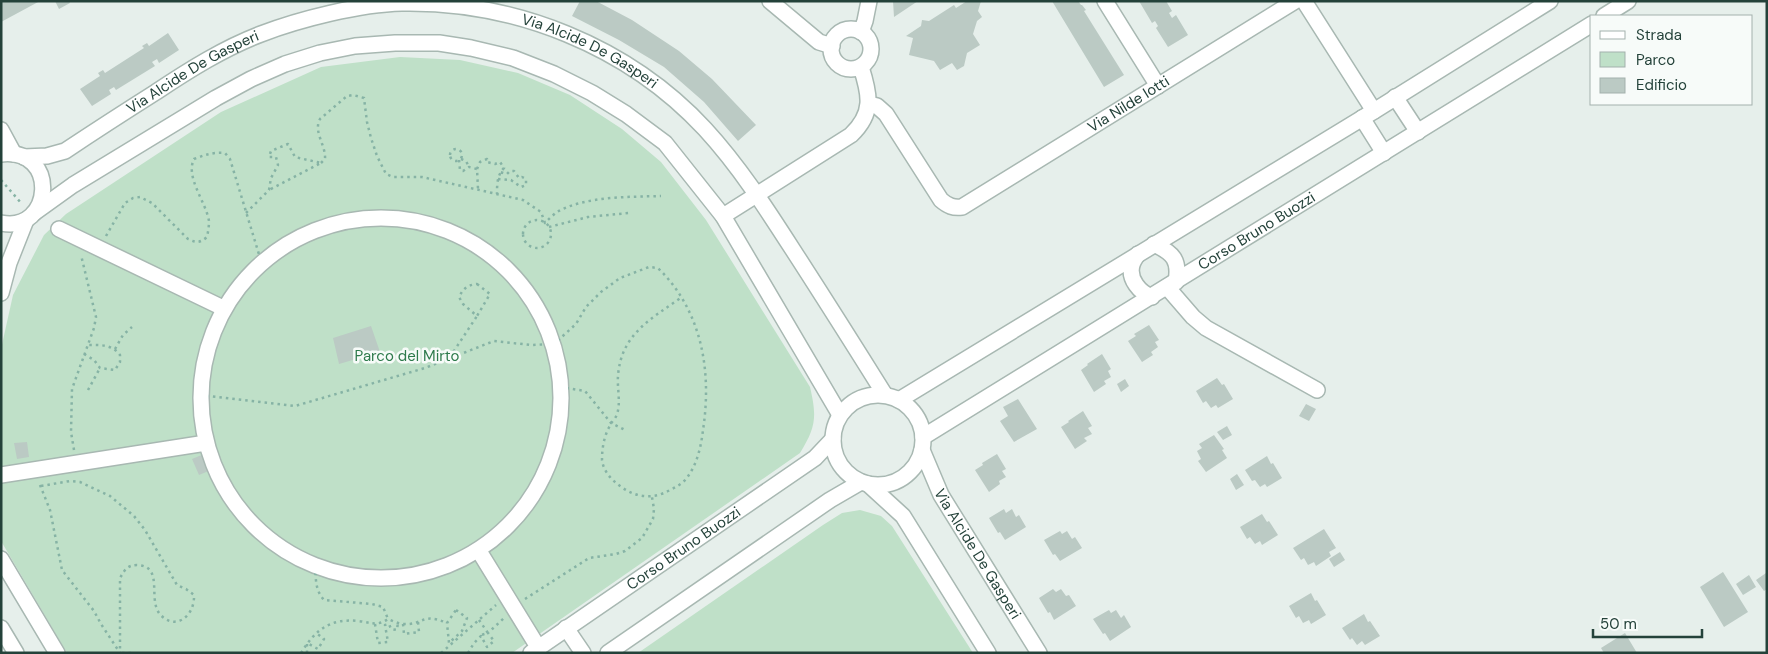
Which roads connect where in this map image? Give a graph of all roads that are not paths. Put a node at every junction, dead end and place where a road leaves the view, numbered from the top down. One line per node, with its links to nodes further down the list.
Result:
1 (770, 1): 11 (street)
2 (868, 1): 10 (street)
3 (1105, 1): 13 (street)
4 (1295, 1): 13 (street, Via Nilde Iotti)
5 (1304, 1): 16 (street)
6 (1550, 1): 14 (street)
7 (1628, 1): 8 (street)
8 (1606, 15)
9 (1590, 25): 18 (street, Corso Bruno Buozzi)
10 (861, 32): 11 (street); 12 (street)
11 (832, 46): 12 (street)
12 (861, 67): 15 (street)
13 (1158, 86): 15 (street, Via Nilde Iotti)
14 (1395, 97): 16 (street); 18 (street)
15 (869, 104): 21 (street)
16 (1368, 114): 19 (street); 26 (street)
17 (1, 130): 20 (street)
18 (1418, 132): 19 (street, Corso Bruno Buozzi)
19 (1384, 153): 28 (street, Corso Bruno Buozzi)
20 (13, 155): 21 (street, Via Alcide De Gasperi); 22 (street)
21 (757, 194): 23 (street); 33 (street, Via Alcide De Gasperi)
22 (30, 216): 23 (street); 24 (street); 29 (street)
23 (723, 216): 34 (street)
24 (1, 223)
25 (59, 229): 31 (street)
26 (1154, 244): 27 (street); 28 (street)
27 (1138, 254): 30 (street); 33 (street)
28 (1171, 285): 30 (street, Corso Bruno Buozzi); 32 (street)
29 (1, 292)
30 (1152, 297): 37 (street, Corso Bruno Buozzi)
31 (223, 308): 36 (street); 40 (street)
32 (1317, 390)
33 (892, 398): 34 (street); 37 (street)
34 (840, 415): 35 (street)
35 (833, 439): 39 (street); 43 (street, Corso Bruno Buozzi)
36 (206, 443): 38 (street); 40 (street)
37 (923, 444): 39 (street); 50 (street, Via Alcide De Gasperi)
38 (1, 475)
39 (864, 483): 48 (street); 49 (street)
40 (479, 551): 44 (street)
41 (1, 559): 46 (street)
42 (1, 628): 45 (street)
43 (566, 628): 44 (street, Corso Bruno Buozzi); 47 (street)
44 (534, 650)
45 (16, 653)
46 (56, 653)
47 (583, 653)
48 (608, 653)
49 (988, 653)
50 (1039, 653)

